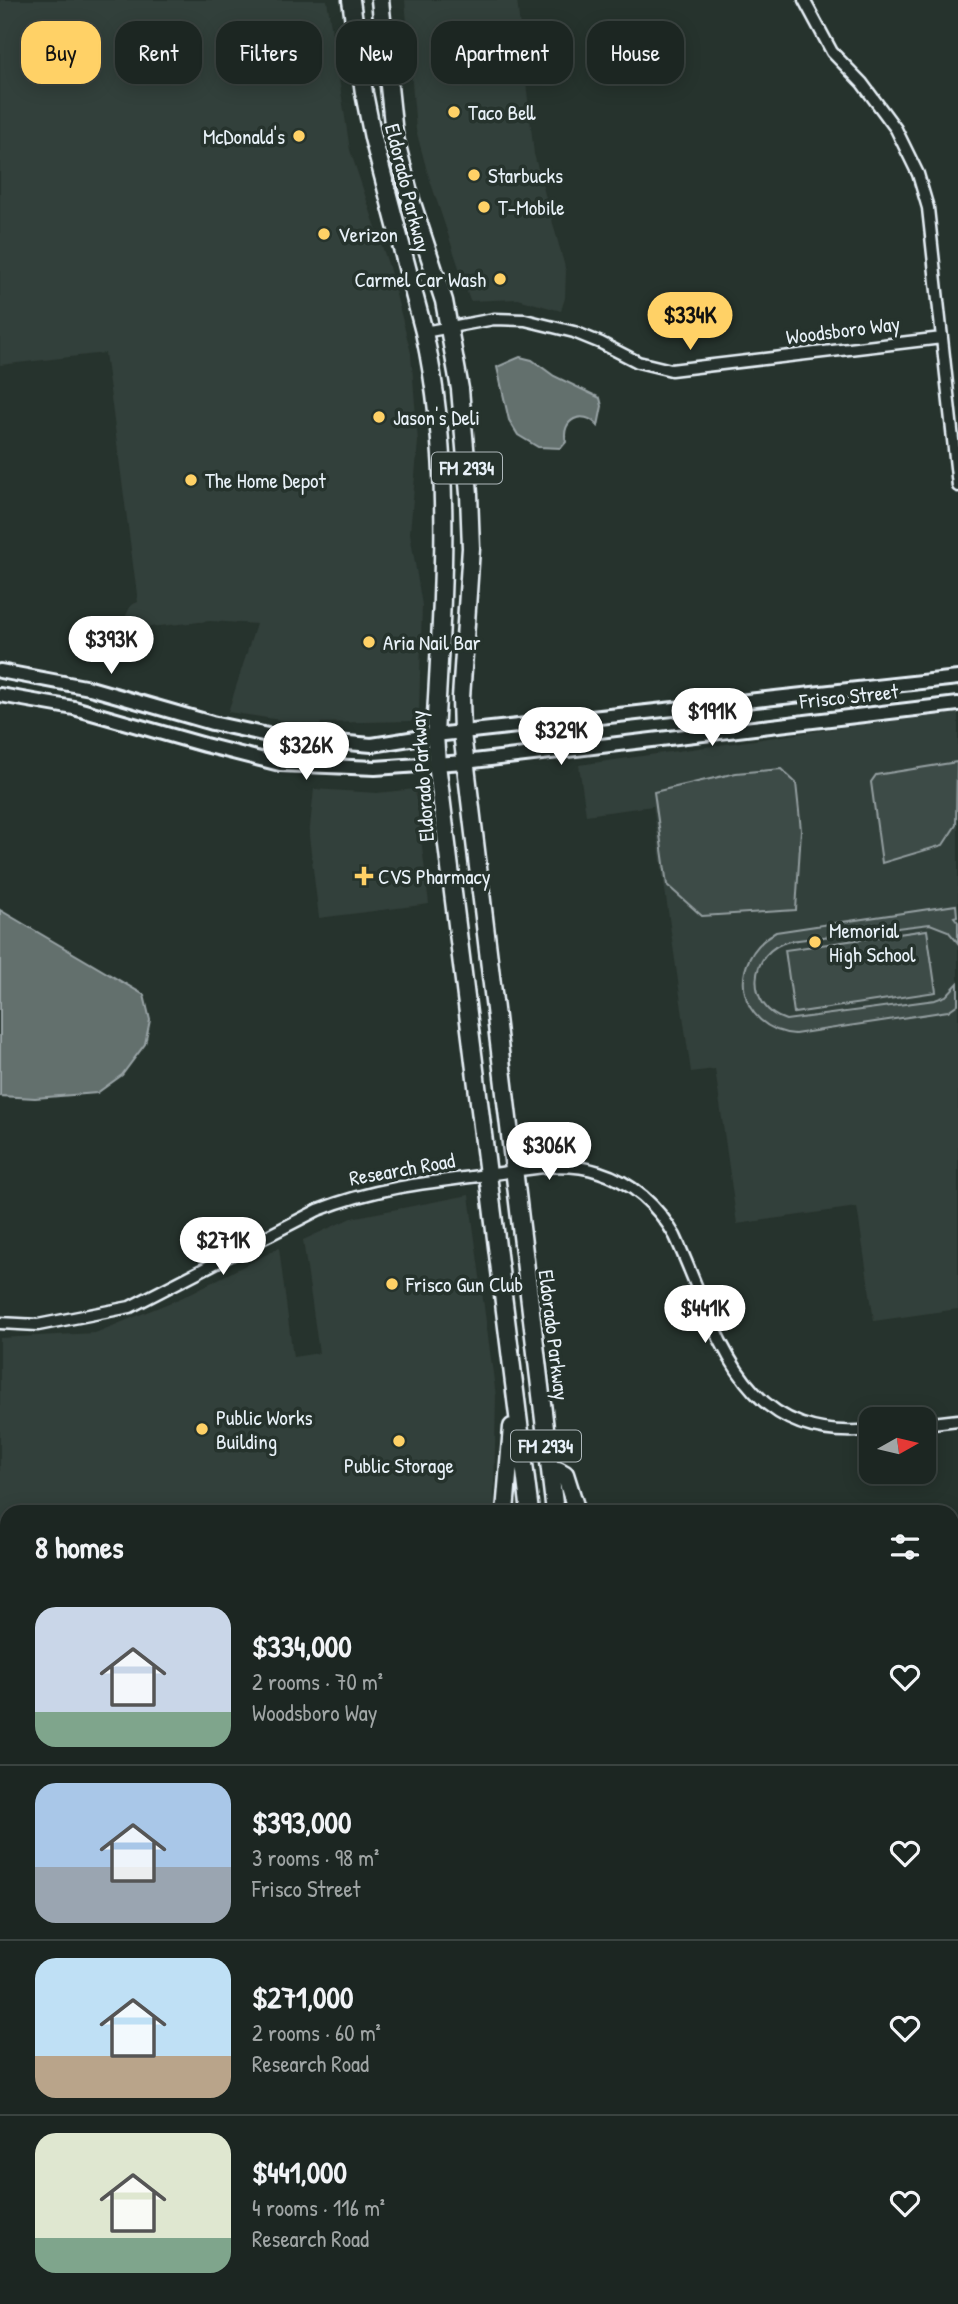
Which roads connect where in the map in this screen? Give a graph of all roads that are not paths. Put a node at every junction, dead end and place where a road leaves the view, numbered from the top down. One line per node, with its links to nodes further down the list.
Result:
1 (351, 0): 5 (main road, Eldorado Parkway)
2 (380, 0): 4 (main road, Eldorado Parkway / FM 2934)
3 (804, 0): 8 (street)
4 (402, 167): 5 (main road); 6 (main road, Eldorado Parkway / FM 2934)
5 (382, 173): 7 (main road, Eldorado Parkway)
6 (450, 327): 7 (street, Woodsboro Way); 8 (street, Woodsboro Way); 12 (main road, Eldorado Parkway / FM 2934)
7 (424, 332): 11 (main road, Eldorado Parkway)
8 (942, 338): 9 (street)
9 (957, 462): 10 (street)
10 (958, 486)
11 (445, 545): 12 (main road); 20 (main road, Eldorado Parkway)
12 (471, 548): 19 (main road, Eldorado Parkway / FM 2934)
13 (0, 671): 20 (street, Frisco Street)
14 (958, 678): 16 (street, Frisco Street)
15 (0, 695): 22 (street, Frisco Street)
16 (764, 700): 18 (street); 19 (street, Frisco Street)
17 (958, 704): 18 (street, Frisco Street)
18 (767, 725): 21 (street, Frisco Street)
19 (463, 733): 20 (street, Frisco Street); 21 (main road, Eldorado Parkway / FM 2934)
20 (435, 736): 22 (main road, Eldorado Parkway)
21 (465, 762): 22 (street, Frisco Street); 23 (main road, Eldorado Parkway / FM 2934)
22 (438, 764): 24 (main road, Eldorado Parkway)
23 (489, 971): 24 (main road); 25 (main road, Eldorado Parkway / FM 2934)
24 (465, 974): 26 (main road, Eldorado Parkway)
25 (513, 1171): 26 (street, Research Road); 31 (street, Research Road); 32 (main road, Eldorado Parkway / FM 2934)
26 (489, 1174): 27 (street, Research Road); 28 (main road, Eldorado Parkway)
27 (0, 1323)
28 (514, 1382): 33 (main road); 34 (main road, Eldorado Parkway)
29 (958, 1420): 30 (street)
30 (936, 1423)
31 (859, 1431)
32 (550, 1470): 35 (main road, Eldorado Parkway / FM 2934); 36 (main road)
33 (505, 1505)
34 (529, 1505)
35 (554, 1505)
36 (575, 1505)

